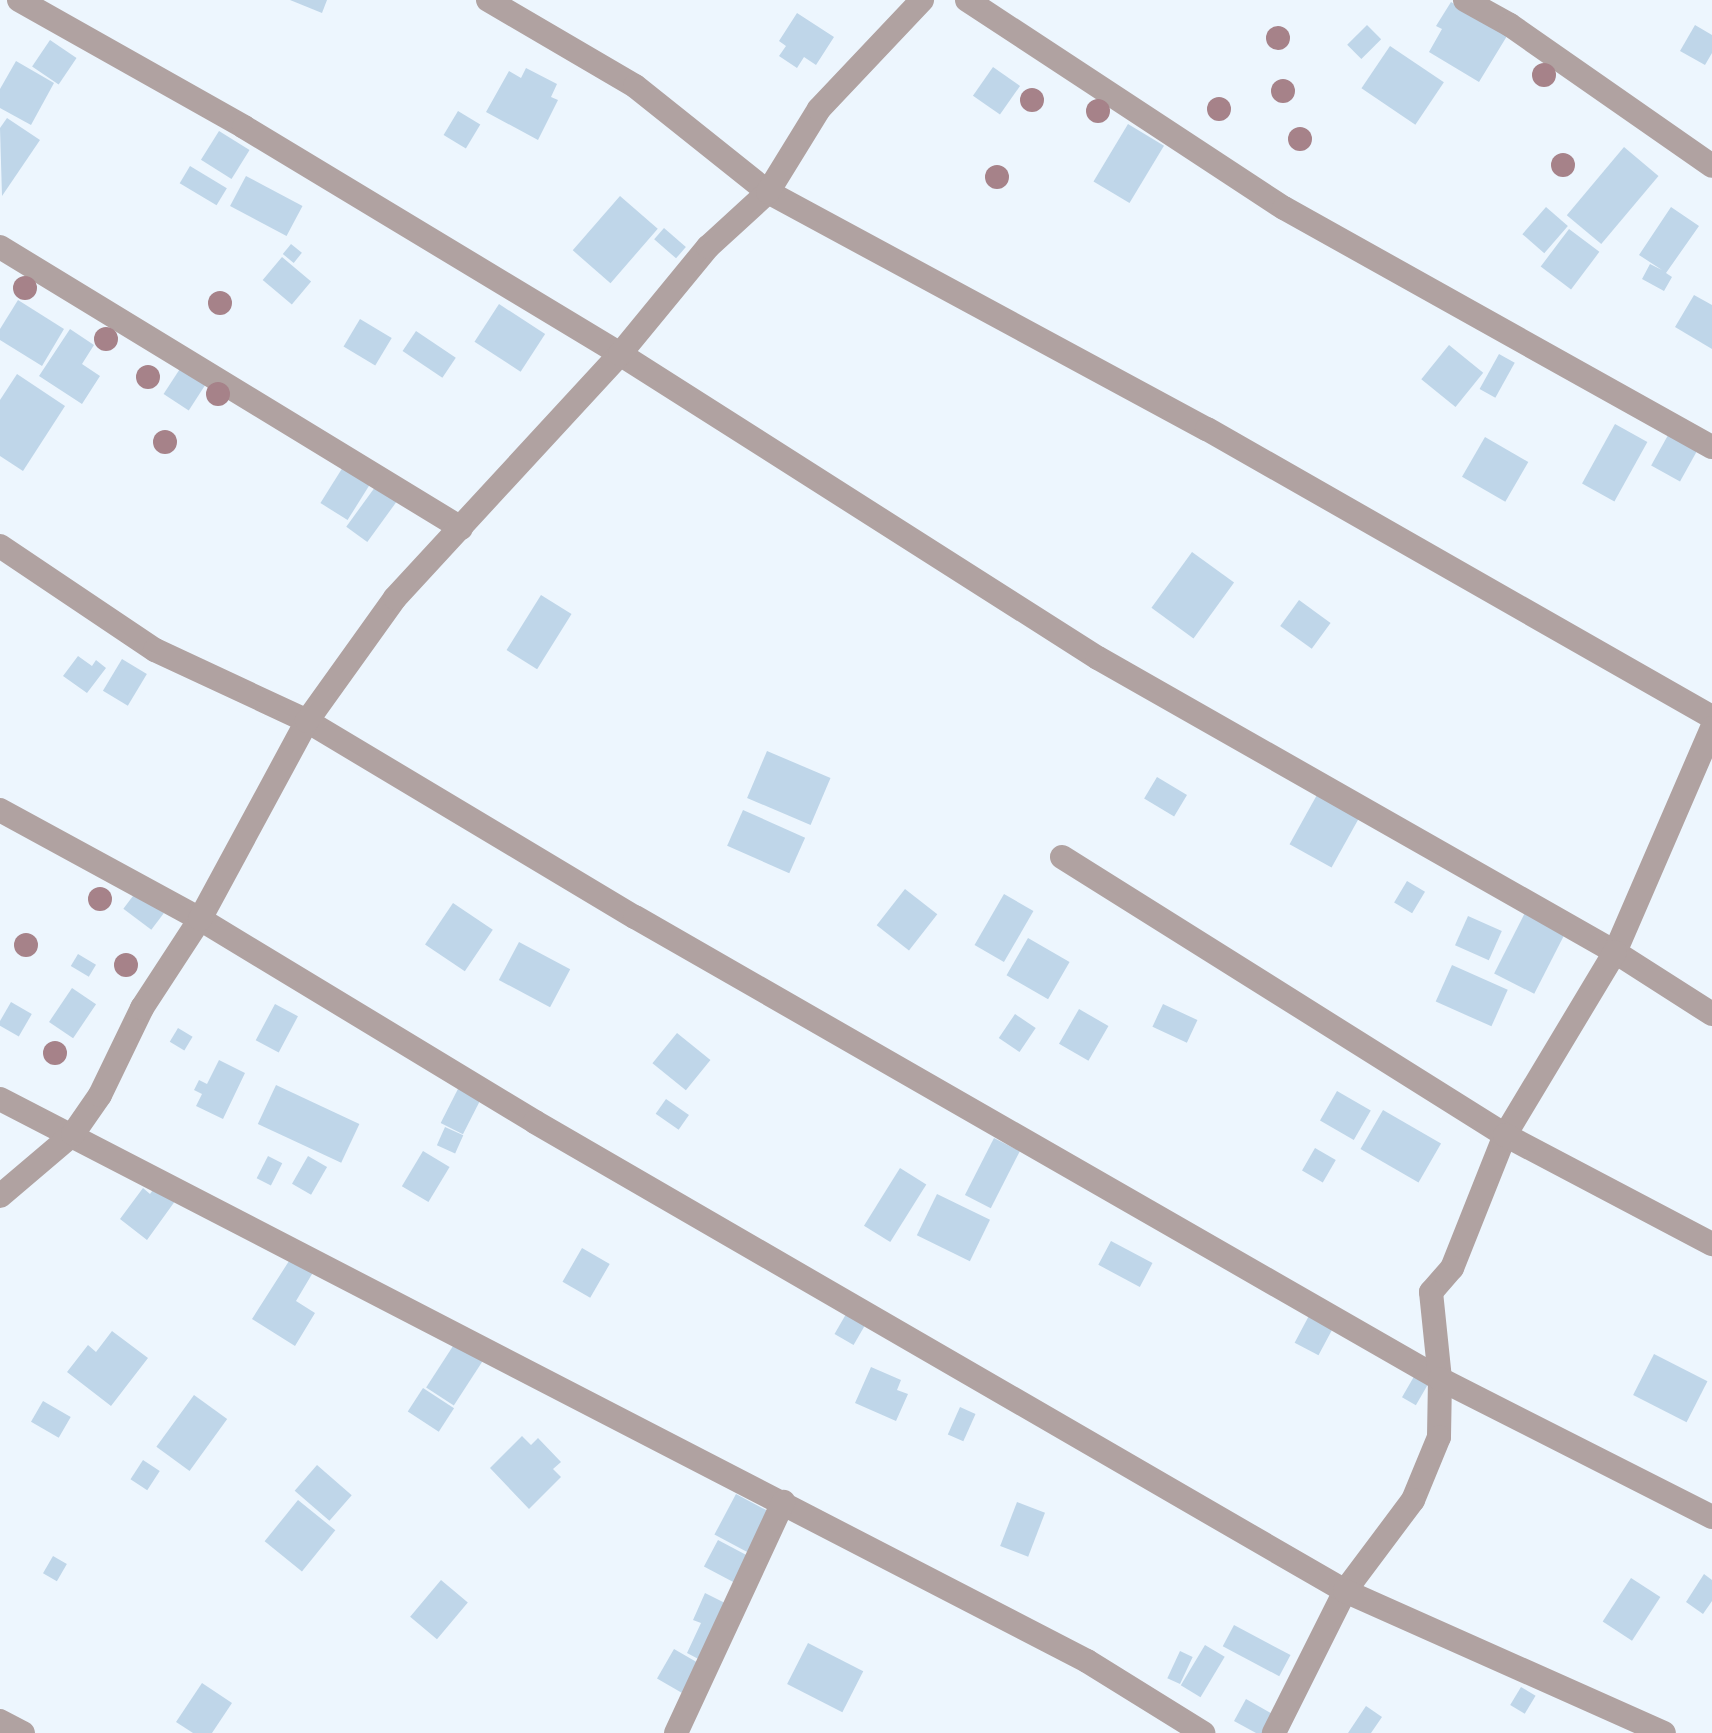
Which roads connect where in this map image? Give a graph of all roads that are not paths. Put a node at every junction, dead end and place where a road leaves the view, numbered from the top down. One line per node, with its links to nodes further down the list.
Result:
1 (19, 0): 9 (street)
2 (488, 0): 7 (street)
3 (922, 0): 7 (street)
4 (967, 0): 10 (street)
5 (1465, 0): 6 (street)
6 (1712, 166)
7 (768, 192): 9 (street); 13 (street)
8 (0, 247): 11 (street)
9 (620, 354): 11 (street); 19 (street)
10 (1712, 447)
11 (461, 528): 14 (street)
12 (0, 546): 14 (street)
13 (1712, 717)
14 (307, 721): 18 (street); 26 (street)
15 (1712, 728): 19 (street)
16 (0, 810): 18 (street)
17 (1062, 857): 23 (street)
18 (200, 919): 22 (street); 29 (street)
19 (1615, 952): 20 (street); 23 (street)
20 (1712, 1014)
21 (0, 1099): 22 (street)
22 (73, 1134): 24 (street); 27 (street)
23 (1505, 1135): 25 (street); 26 (street)
24 (0, 1196)
25 (1712, 1244)
26 (1440, 1379): 28 (street); 29 (street)
27 (783, 1502): 32 (street); 33 (street)
28 (1712, 1517)
29 (1345, 1591): 34 (street); 35 (street)
30 (0, 1721): 31 (street)
31 (23, 1733)
32 (676, 1733)
33 (1203, 1733)
34 (1274, 1733)
35 (1664, 1733)

